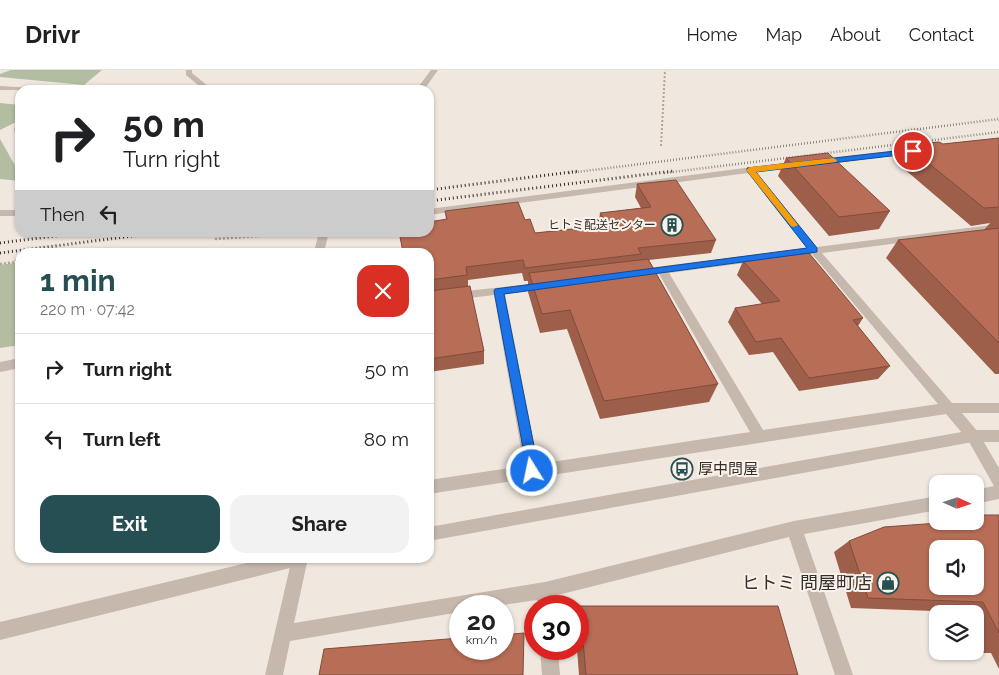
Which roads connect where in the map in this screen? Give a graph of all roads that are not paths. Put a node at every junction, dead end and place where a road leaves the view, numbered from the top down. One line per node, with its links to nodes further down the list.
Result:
1 (189, 70): 3 (street)
2 (435, 70): 4 (street)
3 (202, 85)
4 (424, 85)
5 (0, 88): 6 (street)
6 (15, 89)
7 (923, 150): 8 (street)
8 (750, 170): 9 (street); 13 (street)
9 (434, 211)
10 (0, 213): 11 (street)
11 (15, 213)
12 (999, 227): 13 (street)
13 (814, 250): 14 (street); 21 (street)
14 (662, 270): 15 (street); 23 (street)
15 (624, 275)
16 (556, 284): 17 (street)
17 (499, 291): 18 (street); 26 (street)
18 (434, 298)
19 (15, 364): 20 (street)
20 (0, 367)
21 (949, 408): 22 (street); 23 (street); 24 (street)
22 (999, 408)
23 (759, 436): 26 (street)
24 (973, 436): 25 (street); 27 (street); 33 (street)
25 (999, 436)
26 (532, 471): 28 (street)
27 (999, 482)
28 (434, 486)
29 (999, 492): 30 (street)
30 (984, 494)
31 (929, 505): 32 (street)
32 (794, 528): 36 (street); 43 (street)
33 (434, 533)
34 (279, 563): 38 (street)
35 (298, 563): 39 (street)
36 (557, 595)
37 (524, 601): 39 (street)
38 (0, 631)
39 (284, 633): 41 (street)
40 (550, 660): 42 (street)
41 (274, 675)
42 (551, 675)
43 (844, 675)

